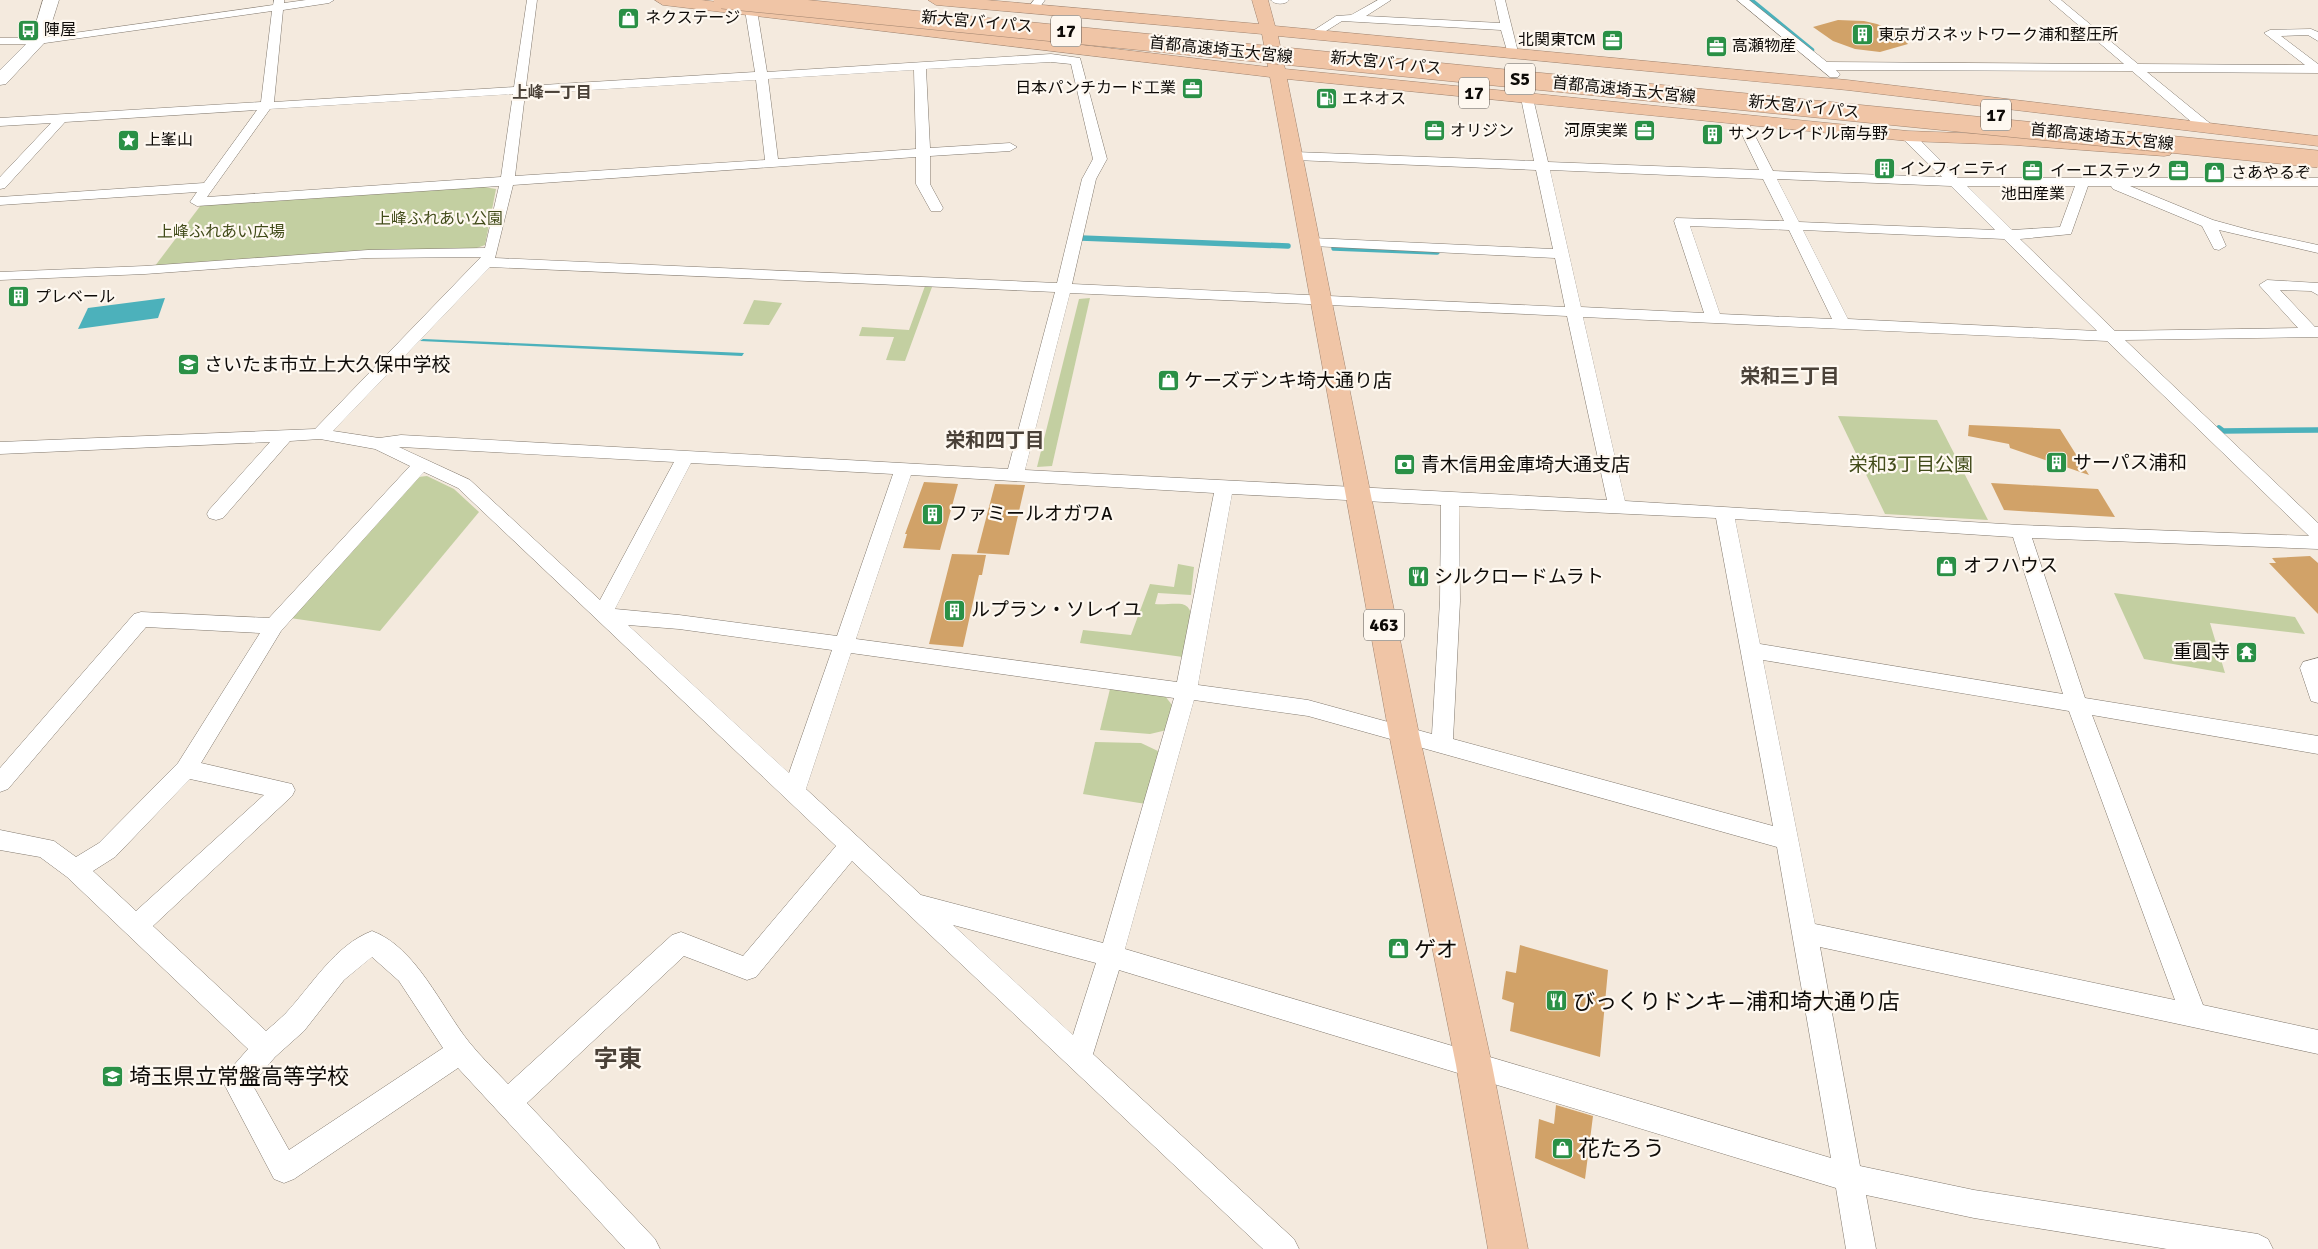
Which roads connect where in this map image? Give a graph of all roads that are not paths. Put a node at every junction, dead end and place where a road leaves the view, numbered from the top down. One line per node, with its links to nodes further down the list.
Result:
1 (51, 0): 28 (main road)
2 (329, 0): 18 (street)
3 (532, 0): 38 (street)
4 (663, 0): 20 (highway, 17)
5 (696, 0): 47 (highway, bridge)
6 (718, 0): 8 (highway, 新大宮バイパス / 17)
7 (722, 0): 54 (highway, 首都高速埼玉大宮線 / S5, bridge)
8 (818, 0)
9 (824, 0): 21 (highway, 首都高速埼玉大宮線 / S5)
10 (936, 0): 19 (highway, 17)
11 (1260, 0): 24 (highway, 463)
12 (1276, 0): 13 (street)
13 (1284, 0)
14 (1386, 0): 22 (street)
15 (1500, 0): 23 (street)
16 (1742, 0): 30 (street)
17 (2054, 0): 32 (street)
18 (279, 4): 28 (street); 40 (street)
19 (1037, 4): 24 (highway, 17)
20 (751, 10): 34 (highway, 17); 35 (street)
21 (1005, 18): 41 (highway); 51 (highway, 首都高速埼玉大宮線 / S5)
22 (1353, 19): 23 (street); 25 (street)
23 (1506, 27): 29 (street)
24 (1269, 31): 25 (highway, 17); 34 (highway, 463)
25 (1314, 34): 29 (highway, 17)
26 (2318, 38): 33 (street)
27 (0, 41): 28 (street)
28 (38, 41): 36 (main road)
29 (1512, 52): 37 (highway, 17)
30 (1825, 66): 32 (street); 37 (street)
31 (920, 67): 35 (street); 52 (street); 78 (street)
32 (2136, 68): 33 (street); 45 (street)
33 (2317, 69)
34 (1278, 73): 39 (highway, 17); 53 (highway, 463)
35 (762, 76): 38 (street); 56 (street)
36 (0, 80)
37 (1847, 85): 41 (highway, 17)
38 (521, 91): 40 (street); 60 (street)
39 (1527, 98): 43 (highway, 17); 58 (street)
40 (267, 105): 42 (street); 66 (street)
41 (2082, 114): 45 (highway, 17)
42 (61, 118): 44 (street); 65 (street)
43 (1741, 120): 46 (highway, 17); 59 (street)
44 (0, 122)
45 (2207, 128): 48 (highway, 17)
46 (1908, 136): 47 (highway, 17); 61 (street)
47 (2014, 140): 55 (highway, 17)
48 (2318, 141)
49 (2318, 145): 55 (highway, 新大宮バイパス / 17)
50 (1010, 148): 52 (street)
51 (2318, 149)
52 (922, 154): 56 (street); 68 (street)
53 (1295, 156): 58 (street); 72 (highway, 463)
54 (2318, 159)
55 (2288, 161): 57 (highway, 新大宮バイパス / 17)
56 (772, 164): 60 (street)
57 (2318, 164)
58 (1542, 166): 59 (street); 75 (street)
59 (1768, 175): 61 (street); 70 (street)
60 (507, 182): 66 (street); 76 (street)
61 (1954, 182): 62 (street); 71 (street)
62 (2083, 182): 63 (street); 71 (street)
63 (2108, 182): 64 (street); 69 (street)
64 (2318, 182)
65 (0, 185)
66 (206, 187): 67 (street)
67 (0, 200)
68 (936, 208)
69 (2208, 223): 73 (street); 74 (street)
70 (1793, 224): 71 (street); 82 (street); 83 (street)
71 (2009, 235): 85 (street)
72 (1312, 242): 75 (street); 80 (highway, 463)
73 (2220, 246)
74 (2318, 249)
75 (1562, 254): 81 (street)
76 (488, 257): 77 (street); 78 (street); 87 (street)
77 (0, 276)
78 (1064, 288): 80 (street); 93 (street)
79 (2318, 290): 84 (street)
80 (1322, 299): 81 (street); 95 (highway, 463)
81 (1574, 310): 82 (street); 97 (street)
82 (1713, 317): 83 (street)
83 (1842, 323): 85 (street)
84 (2314, 332): 85 (street)
85 (2111, 336): 101 (street)
86 (286, 434): 87 (street); 89 (street); 99 (street)
87 (320, 434): 88 (street)
88 (379, 444): 90 (street); 91 (street)
89 (0, 448)
90 (685, 457): 92 (street); 103 (street)
91 (423, 463): 103 (street); 104 (street)
92 (904, 469): 93 (street); 105 (street)
93 (1016, 475): 94 (street)
94 (1224, 486): 95 (street); 108 (street)
95 (1360, 495): 96 (street); 111 (highway, 463)
96 (1450, 498): 97 (street); 112 (street)
97 (1617, 506): 98 (street)
98 (1724, 512): 100 (street); 106 (street)
99 (216, 514)
100 (2020, 531): 102 (street); 110 (street)
101 (2318, 534)
102 (2318, 543)
103 (604, 614): 105 (street); 116 (street)
104 (274, 626): 114 (street); 115 (street)
105 (845, 645): 108 (street); 116 (street)
106 (1751, 650): 110 (street); 118 (street)
107 (2318, 666): 109 (street)
108 (1186, 691): 111 (street); 124 (street)
109 (2318, 695)
110 (2077, 704): 113 (street); 125 (street)
111 (1404, 734): 112 (street); 130 (highway, 463)
112 (1442, 745): 118 (street)
113 (2318, 745)
114 (186, 770): 120 (street); 122 (street)
115 (0, 783)
116 (794, 791): 119 (street)
117 (0, 840): 120 (street)
118 (1787, 840): 123 (street)
119 (851, 845): 121 (street); 131 (street)
120 (75, 870): 122 (street)
121 (913, 903): 124 (street); 129 (street)
122 (135, 927): 127 (street)
123 (1805, 933): 125 (street); 132 (street)
124 (1111, 956): 129 (street); 130 (street)
125 (2194, 1016): 126 (street)
126 (2318, 1042)
127 (266, 1048): 128 (street); 128 (street)
128 (460, 1051): 131 (street)
129 (1078, 1057): 134 (street)
130 (1474, 1065): 132 (street); 135 (highway, 463)
131 (508, 1102): 133 (street)
132 (1850, 1178): 136 (street); 137 (street)
133 (645, 1249)
134 (1284, 1249)
135 (1508, 1249)
136 (1861, 1249)
137 (2258, 1249)

